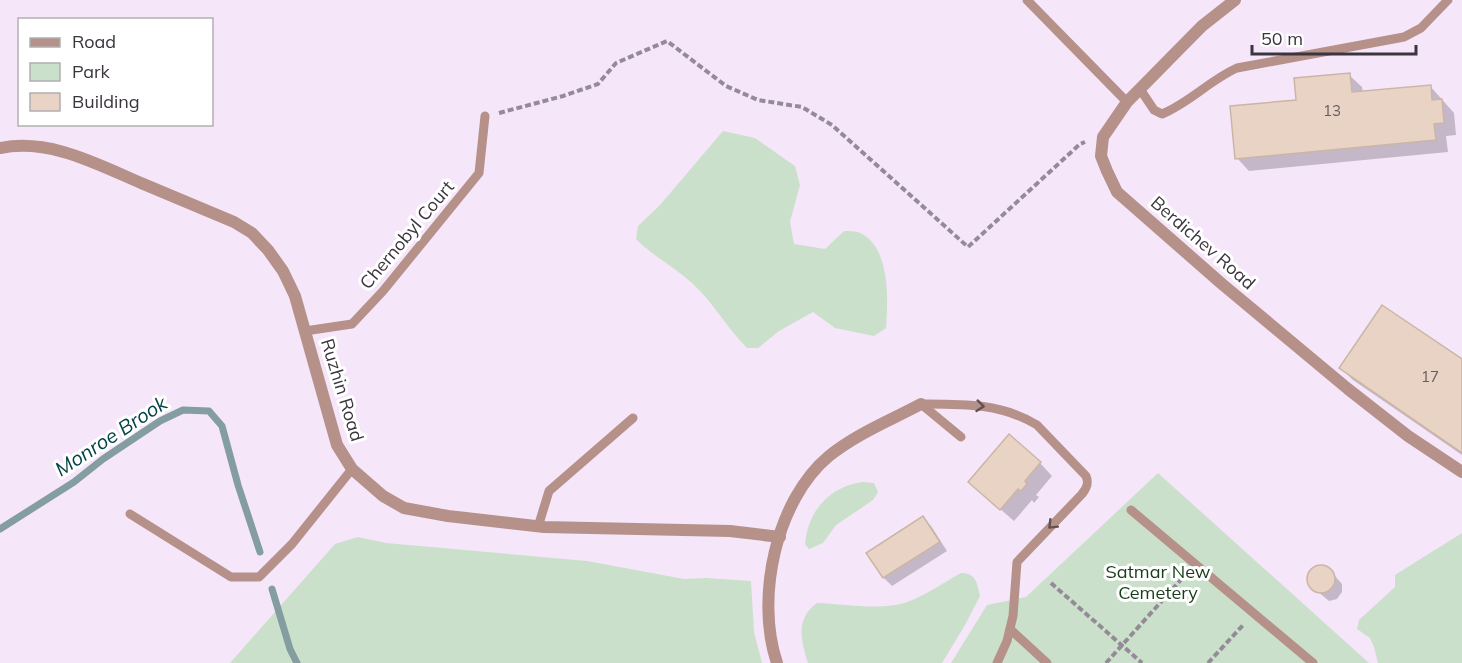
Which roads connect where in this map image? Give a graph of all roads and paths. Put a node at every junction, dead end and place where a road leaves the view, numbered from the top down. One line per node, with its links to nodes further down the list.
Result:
1 (1027, 0): 5 (lane)
2 (1234, 0): 4 (street)
3 (1448, 0): 4 (lane)
4 (1140, 89): 5 (street)
5 (1127, 102): 7 (street)
6 (485, 116): 7 (path); 9 (lane, Chernobyl Court)
7 (1103, 137): 14 (street, Berdichev Road)
8 (0, 148): 9 (street, Ruzhin Road)
9 (305, 331): 13 (street, Ruzhin Road)
10 (921, 404): 12 (lane); 18 (street); 22 (lane, one-way to 22)
11 (633, 417): 17 (lane)
12 (961, 437)
13 (352, 469): 16 (lane); 17 (street, Ruzhin Road)
14 (1462, 472)
15 (1131, 510): 19 (lane)
16 (130, 514)
17 (538, 527): 18 (street, Ruzhin Road)
18 (780, 537): 24 (street)
19 (1195, 563): 21 (lane); 23 (path)
20 (1051, 583): 23 (path)
21 (1254, 613): 29 (path); 30 (lane)
22 (1010, 628): 25 (lane); 26 (lane)
23 (1122, 645): 27 (path); 28 (path)
24 (777, 663)
25 (997, 663)
26 (1047, 663)
27 (1106, 663)
28 (1142, 663)
29 (1208, 663)
30 (1313, 663)

